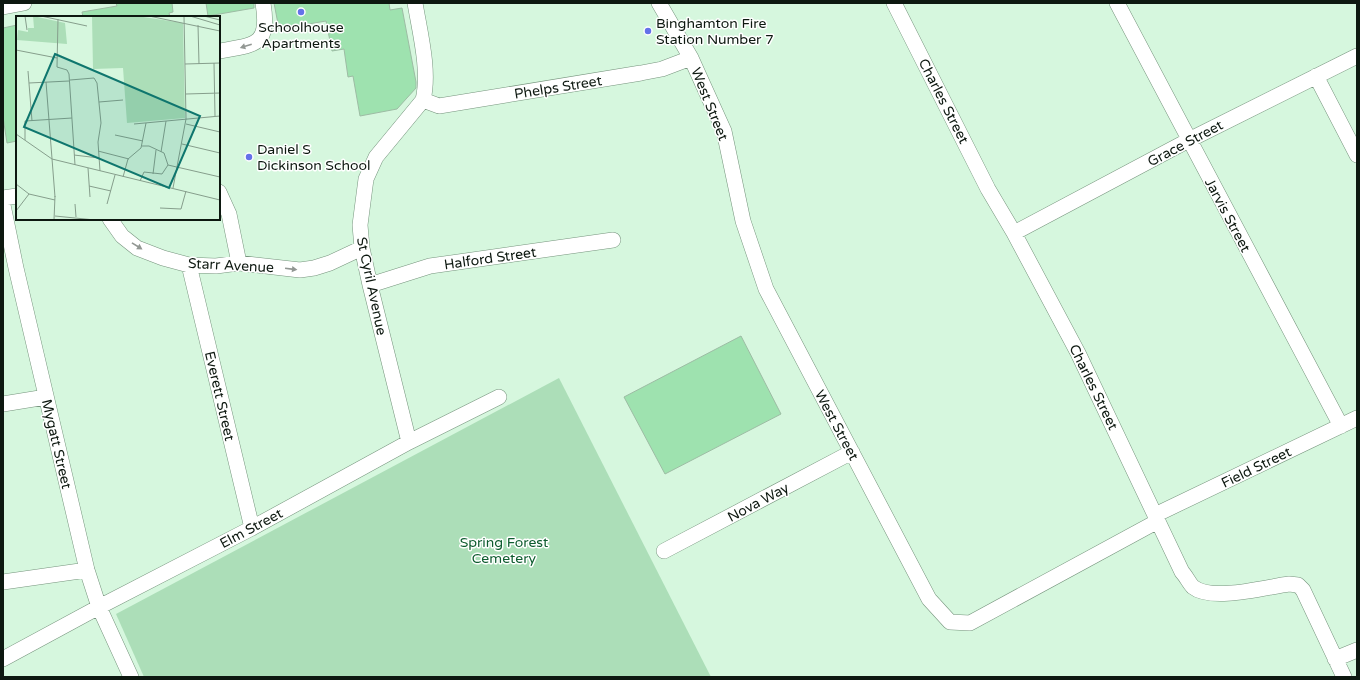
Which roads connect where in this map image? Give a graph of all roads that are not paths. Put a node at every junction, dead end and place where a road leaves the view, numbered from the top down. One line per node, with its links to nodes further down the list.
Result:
1 (24, 3): 7 (street)
2 (263, 3): 8 (street, one-way to 8)
3 (415, 3): 12 (street)
4 (660, 3): 10 (street, West Street)
5 (894, 3): 20 (street, Charles Street)
6 (1117, 3): 13 (street, Jarvis Street)
7 (3, 7)
8 (220, 51)
9 (1357, 56): 11 (street, Grace Street)
10 (692, 58): 12 (street, Phelps Street); 32 (street, West Street)
11 (1316, 76): 13 (street, Grace Street); 14 (street)
12 (423, 100): 22 (street, St Cyril Avenue)
13 (1189, 140): 20 (street, Grace Street); 30 (street, Jarvis Street)
14 (1357, 155)
15 (220, 194): 23 (street)
16 (16, 196): 17 (street)
17 (3, 198)
18 (3, 205): 26 (street, Mygatt Street)
19 (111, 220): 24 (street, Starr Avenue, one-way to 24)
20 (1014, 233): 33 (street, Charles Street)
21 (613, 240): 25 (street, Halford Street)
22 (362, 248): 23 (street, Starr Avenue, one-way to 22); 25 (street, St Cyril Avenue)
23 (239, 263): 24 (street, Starr Avenue)
24 (189, 265): 34 (street, Everett Street)
25 (370, 286): 31 (street, St Cyril Avenue)
26 (46, 397): 28 (street); 36 (street, Mygatt Street)
27 (499, 397): 31 (street, Elm Street)
28 (3, 404)
29 (1357, 418): 30 (street, Field Street)
30 (1340, 426): 33 (street, Field Street)
31 (409, 442): 34 (street, Elm Street)
32 (852, 452): 33 (street, West Street); 35 (street, Nova Way)
33 (1157, 518): 41 (street, Charles Street)
34 (252, 528): 38 (street, Elm Street)
35 (664, 551)
36 (87, 570): 37 (street); 38 (street, Mygatt Street)
37 (3, 582)
38 (99, 607): 40 (street, Elm Street); 42 (street, Mygatt Street)
39 (1357, 650): 41 (street)
40 (3, 659)
41 (1335, 659): 43 (street, Charles Street)
42 (131, 677)
43 (1344, 677)

